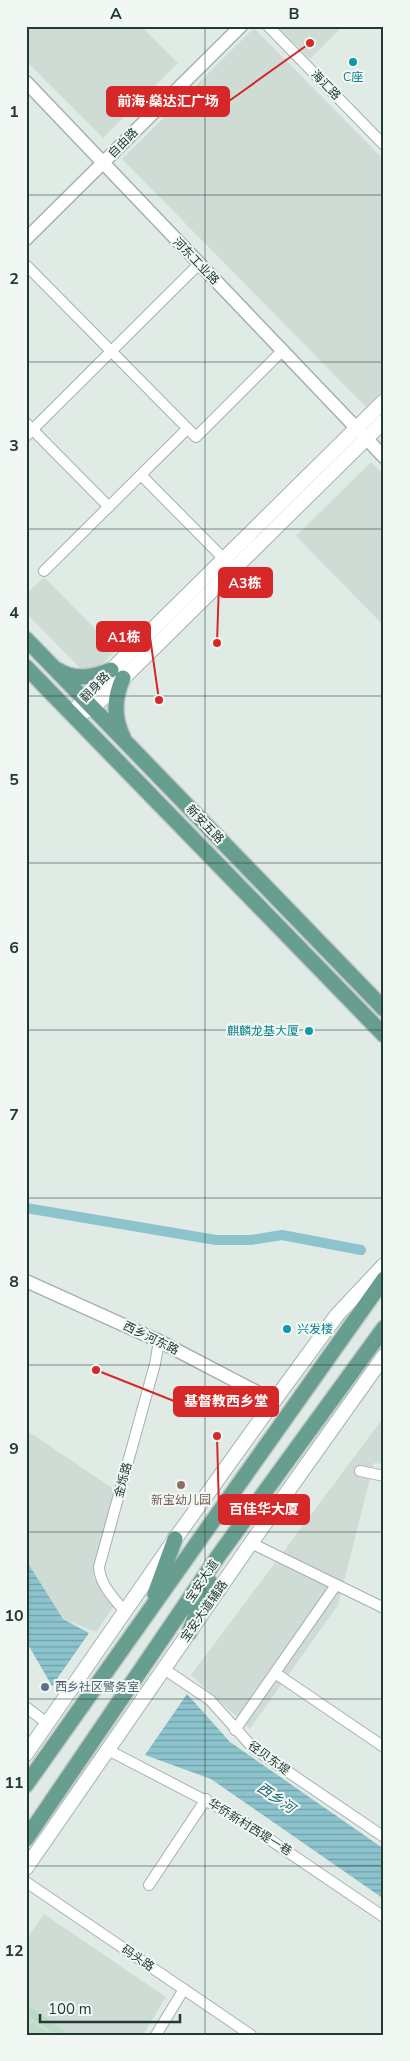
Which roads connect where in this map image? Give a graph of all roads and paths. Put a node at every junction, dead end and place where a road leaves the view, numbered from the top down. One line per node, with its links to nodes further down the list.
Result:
1 (240, 26): 5 (street, 自由路)
2 (268, 26): 4 (street, 海汇路)
3 (26, 82): 5 (street, 河东工业路)
4 (384, 145)
5 (103, 163): 6 (street, 自由路); 7 (street, 河东工业路)
6 (26, 239)
7 (200, 264): 9 (street, 河东工业路); 10 (street)
8 (26, 265): 10 (street)
9 (282, 351): 13 (street); 15 (street, 河东工业路)
10 (112, 352): 13 (street); 14 (street)
11 (384, 401): 15 (main road, 翻身路)
12 (384, 421): 15 (main road, 翻身路)
13 (187, 429): 17 (street)
14 (28, 430): 18 (street)
15 (361, 434): 16 (street, 河东工业路); 19 (main road, 翻身路)
16 (384, 457)
17 (141, 475): 18 (street); 19 (street)
18 (109, 507): 20 (street)
19 (229, 564): 24 (main road, 翻身路)
20 (44, 571)
21 (26, 639): 22 (main road, 新安五路)
22 (53, 666): 24 (main road); 25 (main road, 新安五路)
23 (26, 667): 26 (main road, 新安五路)
24 (117, 674): 25 (main road, 翻身路); 27 (main road)
25 (88, 703): 26 (main road, 翻身路); 27 (main road, 新安五路)
26 (73, 715): 29 (main road, 新安五路)
27 (128, 744): 28 (main road, 新安五路)
28 (384, 1009)
29 (384, 1035)
30 (384, 1265): 36 (main road)
31 (384, 1279): 45 (main road, 宝安大道)
32 (26, 1281): 34 (street, 西乡河东路)
33 (384, 1328): 41 (main road, 宝安大道)
34 (159, 1340): 36 (street, 西乡河东路); 44 (street, 金烁路)
35 (384, 1356): 40 (main road, 宝安大道辅路)
36 (274, 1401): 39 (main road)
37 (360, 1471): 38 (street)
38 (384, 1476)
39 (175, 1539): 44 (main road); 45 (main road)
40 (251, 1543): 42 (street); 46 (main road, 宝安大道辅路)
41 (219, 1555): 46 (main road); 58 (main road, 宝安大道)
42 (336, 1585): 43 (street); 48 (street)
43 (384, 1608)
44 (125, 1612): 50 (main road)
45 (148, 1613): 55 (main road, 宝安大道)
46 (189, 1633): 47 (main road, 宝安大道辅路)
47 (163, 1671): 51 (street, 径贝东堤); 53 (main road, 宝安大道辅路)
48 (275, 1673): 51 (street); 52 (street)
49 (26, 1706): 50 (street)
50 (48, 1724): 54 (main road)
51 (235, 1730): 57 (street, 径贝东堤)
52 (384, 1746)
53 (108, 1750): 56 (street, 华侨新村西堤一巷); 59 (main road, 宝安大道辅路)
54 (26, 1754)
55 (26, 1785)
56 (206, 1799): 61 (street); 62 (street, 华侨新村西堤一巷)
57 (384, 1838)
58 (26, 1839)
59 (26, 1868)
60 (26, 1882): 63 (street, 码头路)
61 (149, 1885)
62 (384, 1917)
63 (184, 1989): 64 (street); 65 (street, 码头路)
64 (156, 2035)
65 (251, 2035)

